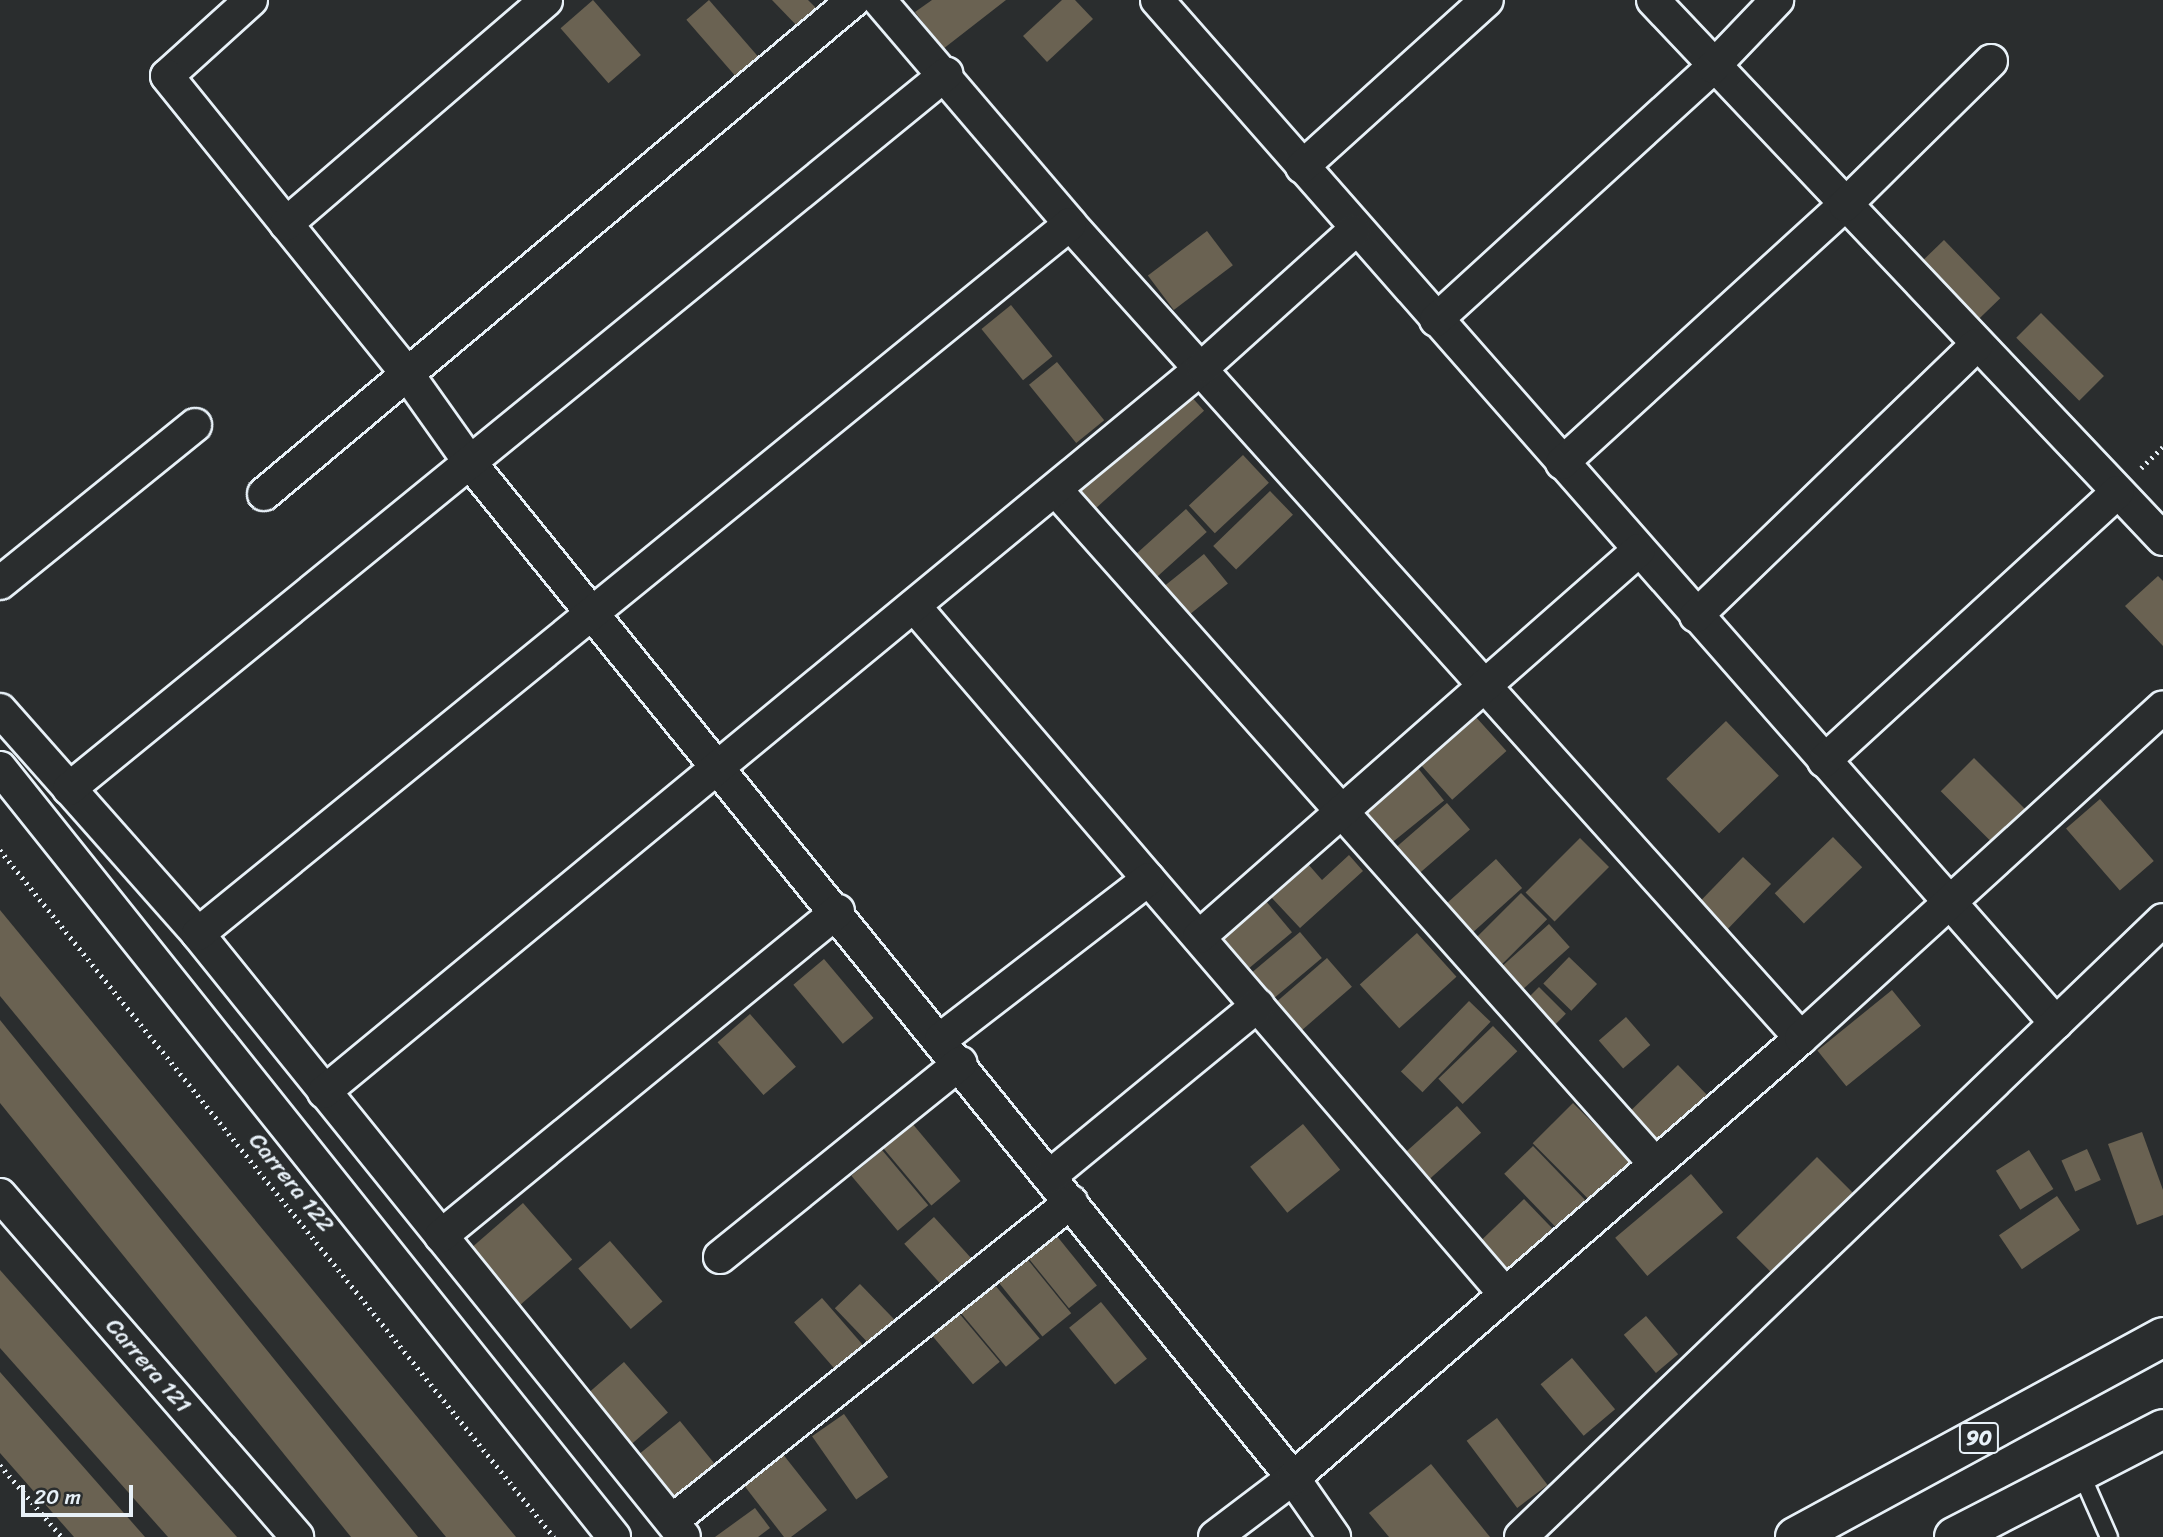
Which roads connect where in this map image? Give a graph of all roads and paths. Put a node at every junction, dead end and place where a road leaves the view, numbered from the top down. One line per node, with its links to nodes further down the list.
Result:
1 (251, 0): 14 (street)
2 (546, 0): 14 (street)
3 (854, 0): 20 (street)
4 (879, 0): 11 (street)
5 (1157, 0): 12 (street)
6 (1486, 0): 12 (street)
7 (1653, 0): 10 (street)
8 (1777, 0): 10 (street)
9 (1991, 61): 13 (street)
10 (1713, 67): 13 (street); 17 (street)
11 (946, 74): 15 (street); 23 (street)
12 (1302, 167): 16 (street)
13 (1845, 205): 18 (street); 22 (street)
14 (286, 224): 20 (street)
15 (1070, 224): 19 (street); 31 (street)
16 (1354, 230): 17 (street); 19 (street)
17 (1436, 320): 22 (street)
18 (1977, 345): 25 (street); 32 (street)
19 (1203, 367): 24 (street); 33 (street)
20 (408, 375): 23 (street); 26 (street)
21 (195, 425): 29 (street)
22 (1562, 463): 28 (street)
23 (471, 464): 31 (street); 39 (street)
24 (1056, 490): 30 (street); 40 (street)
25 (2118, 492): 27 (street); 36 (street)
26 (264, 494)
27 (2163, 539)
28 (1639, 550): 32 (street); 33 (street)
29 (0, 583)
30 (914, 606): 37 (street); 42 (street)
31 (594, 616): 37 (street); 46 (street)
32 (1696, 616): 36 (street)
33 (1486, 684): 40 (street); 50 (street)
34 (2163, 708): 43 (street)
35 (0, 710): 39 (street)
36 (1824, 761): 43 (street)
37 (722, 766): 44 (street); 52 (street)
38 (0, 768): 69 (street)
39 (69, 789): 46 (street)
40 (1341, 811): 47 (street); 53 (street)
41 (0, 850): 68 (path, Carrera 122)
42 (1149, 879): 47 (street); 51 (street)
43 (1948, 901): 49 (street); 50 (street)
44 (838, 911): 51 (street); 57 (street)
45 (2163, 920): 49 (street)
46 (198, 934): 52 (street)
47 (1199, 937): 48 (street)
48 (1258, 1005): 54 (street); 59 (street)
49 (2056, 1023): 72 (street)
50 (1801, 1038): 53 (street)
51 (950, 1051): 54 (street); 58 (street)
52 (324, 1092): 57 (street)
53 (1655, 1164): 59 (street)
54 (1050, 1176): 56 (street)
55 (0, 1195): 67 (street, Carrera 121)
56 (1071, 1202): 64 (street); 65 (street)
57 (442, 1236): 65 (street)
58 (720, 1257)
59 (1505, 1294): 64 (street)
60 (2163, 1337): 73 (highway, 90)
61 (2163, 1429): 63 (highway)
62 (0, 1465): 66 (path)
63 (2081, 1471): 74 (highway); 75 (lane)
64 (1293, 1478): 70 (street); 71 (street)
65 (678, 1529)
66 (62, 1537)
67 (297, 1537)
68 (554, 1537)
69 (614, 1537)
70 (1215, 1537)
71 (1334, 1537)
72 (1521, 1537)
73 (1795, 1537)
74 (1955, 1537)
75 (2109, 1537)

